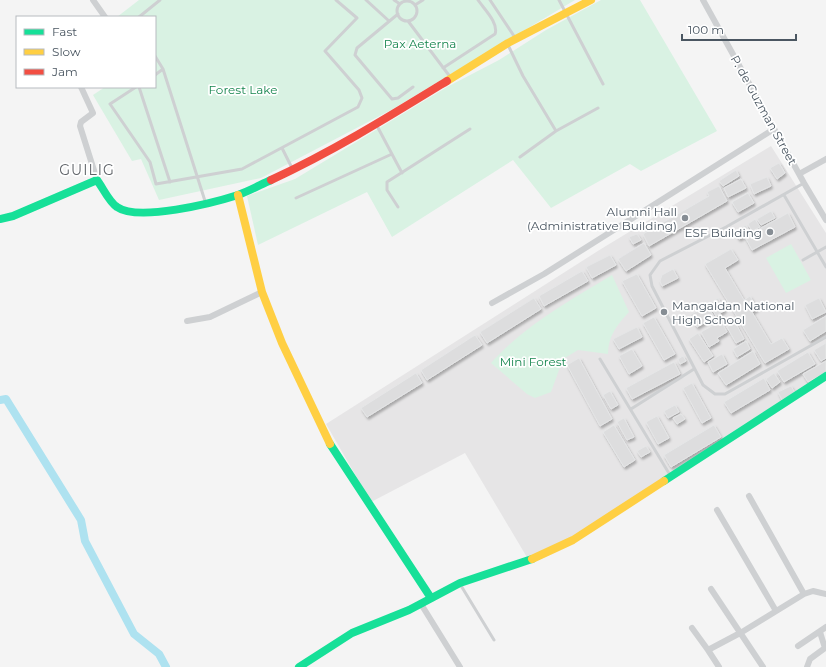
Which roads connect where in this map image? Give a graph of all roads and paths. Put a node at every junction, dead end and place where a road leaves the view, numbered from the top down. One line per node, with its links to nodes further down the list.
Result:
1 (93, 0): 16 (street)
2 (160, 0): 17 (lane)
3 (336, 0): 37 (lane)
4 (366, 0): 18 (lane)
5 (394, 0): 12 (lane)
6 (423, 0): 13 (lane)
7 (478, 0): 23 (lane)
8 (490, 0): 20 (lane)
9 (558, 0): 14 (lane)
10 (591, 0): 14 (street)
11 (703, 0): 35 (street, P. de Guzman Street)
12 (400, 4): 13 (lane); 15 (lane)
13 (415, 5): 19 (lane)
14 (567, 13): 20 (street); 27 (lane)
15 (398, 14): 18 (lane); 19 (lane)
16 (104, 16)
17 (139, 16)
18 (389, 21): 31 (lane)
19 (408, 21): 23 (lane)
20 (516, 39): 21 (street)
21 (508, 43): 26 (street); 36 (lane)
22 (156, 58): 24 (lane)
23 (443, 68): 26 (lane)
24 (163, 69): 25 (lane); 44 (lane)
25 (156, 74)
26 (450, 78): 33 (street)
27 (603, 84)
28 (81, 88): 45 (street)
29 (136, 88): 46 (lane)
30 (138, 88): 46 (lane)
31 (413, 88)
32 (598, 108): 36 (lane)
33 (376, 124): 38 (lane); 41 (street)
34 (470, 129): 42 (lane)
35 (774, 129): 43 (street, P. de Guzman Street); 60 (street)
36 (556, 131): 39 (lane)
37 (282, 148): 41 (lane); 44 (lane)
38 (392, 154): 42 (lane); 50 (lane)
39 (520, 157)
40 (826, 159): 43 (street)
41 (293, 170): 48 (street)
42 (402, 173): 52 (lane)
43 (799, 174): 47 (street, P. de Guzman Street)
44 (198, 176): 46 (lane); 51 (lane)
45 (97, 180): 51 (street); 53 (street)
46 (170, 182)
47 (804, 183): 49 (lane); 54 (street, P. de Guzman Street)
48 (238, 194): 51 (street); 59 (street)
49 (784, 194): 56 (lane); 64 (lane)
50 (296, 198)
51 (205, 202)
52 (398, 207)
53 (0, 219)
54 (826, 220)
55 (826, 247): 56 (lane)
56 (818, 252): 57 (lane); 58 (lane)
57 (803, 260)
58 (826, 267)
59 (262, 292): 61 (street); 74 (street)
60 (492, 303)
61 (187, 320)
62 (826, 337): 64 (lane)
63 (600, 359): 66 (lane)
64 (694, 369): 66 (lane)
65 (826, 376): 67 (street)
66 (630, 409): 67 (lane)
67 (671, 477): 70 (street)
68 (749, 496): 72 (street)
69 (718, 510): 76 (street)
70 (460, 583): 74 (street); 81 (lane)
71 (711, 589): 79 (street)
72 (804, 594): 73 (street); 76 (street)
73 (826, 594)
74 (431, 598): 75 (street)
75 (421, 604): 84 (street); 85 (street)
76 (776, 611): 79 (street)
77 (826, 627): 80 (street)
78 (692, 628): 83 (street)
79 (742, 632): 83 (street); 87 (street)
80 (820, 632): 82 (street); 88 (street)
81 (494, 640)
82 (798, 646)
83 (708, 650): 86 (street)
84 (299, 667)
85 (460, 667)
86 (719, 667)
87 (763, 667)
88 (807, 667)

